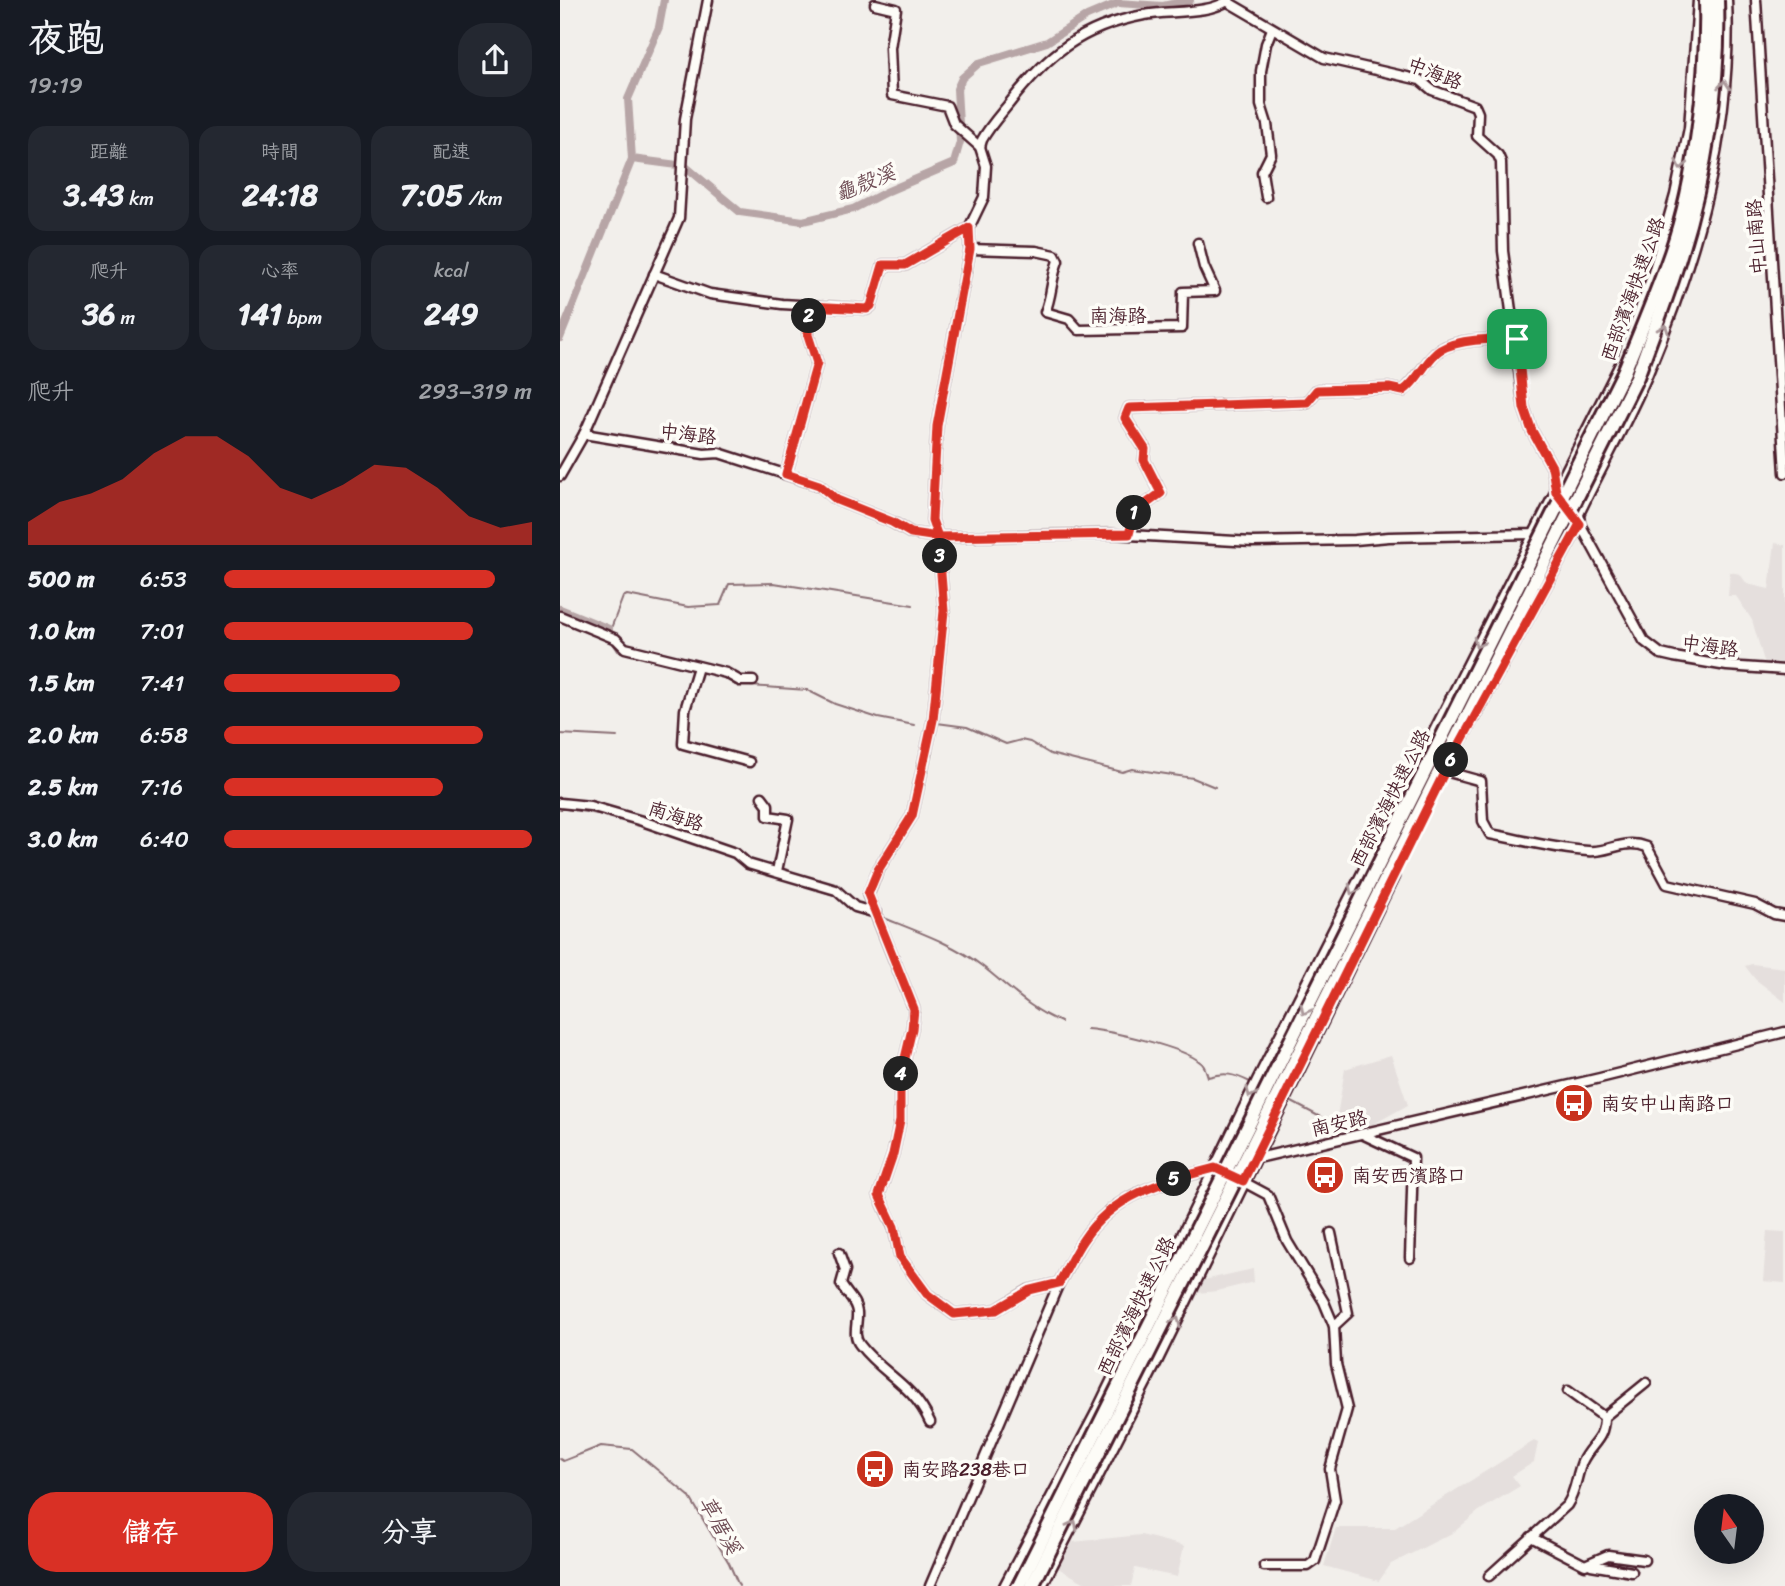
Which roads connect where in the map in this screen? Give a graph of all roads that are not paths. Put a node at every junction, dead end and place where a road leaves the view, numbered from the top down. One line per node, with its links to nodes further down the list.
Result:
1 (708, 0): 15 (street)
2 (1698, 0): 22 (street, one-way to 22)
3 (1706, 0): 60 (highway, 西部濱海快速公路, one-way to 60, bridge)
4 (1717, 0): 61 (highway, 西部濱海快速公路, bridge)
5 (1727, 0): 23 (street, one-way to 5)
6 (1756, 0): 19 (street, 中山南路)
7 (1228, 1): 9 (street, 中海路); 10 (street)
8 (875, 4): 10 (street)
9 (1272, 29): 11 (street); 17 (street, 中海路)
10 (980, 147): 12 (street)
11 (1266, 197)
12 (969, 228): 14 (street); 16 (street)
13 (1198, 243): 14 (street, 南海路)
14 (970, 249): 26 (street)
15 (654, 274): 16 (street); 18 (street)
16 (809, 306): 20 (street)
17 (1517, 339): 22 (street, 中海路); 24 (street)
18 (584, 433): 20 (street, 中海路); 21 (street)
19 (1785, 472)
20 (786, 474): 26 (street, 中海路)
21 (560, 476)
22 (1556, 492): 23 (street, 中海路); 25 (street)
23 (1580, 524): 25 (street, 中海路); 29 (street, 中海路); 32 (street)
24 (1129, 534): 25 (street, 中海路); 26 (street, 中海路)
25 (1533, 534): 41 (street, one-way to 41)
26 (938, 537): 36 (street)
27 (560, 616): 28 (street)
28 (698, 667): 30 (street); 31 (street)
29 (1785, 670)
30 (753, 681)
31 (749, 762)
32 (1445, 771): 37 (street); 40 (street)
33 (762, 797): 35 (street)
34 (560, 803): 35 (street, 南海路)
35 (777, 871): 36 (street, 南海路)
36 (876, 912): 46 (street)
37 (1785, 916)
38 (1785, 1032): 39 (street, 南安路)
39 (1362, 1134): 40 (street, 南安路); 45 (street)
40 (1254, 1159): 41 (street, 南安路); 42 (street)
41 (1215, 1168): 42 (street); 46 (street, 南安路); 59 (street)
42 (1243, 1181): 47 (street); 62 (street, one-way to 42)
43 (1331, 1233): 47 (street)
44 (839, 1253): 51 (street)
45 (1410, 1258)
46 (1059, 1283): 58 (street, 南安路)
47 (1334, 1326): 55 (street)
48 (1646, 1383): 50 (street)
49 (1568, 1391): 50 (street)
50 (1604, 1418): 52 (street)
51 (930, 1422)
52 (1531, 1537): 54 (street); 57 (street)
53 (1644, 1560): 54 (street)
54 (1591, 1565): 56 (street)
55 (1264, 1566)
56 (1632, 1572)
57 (1489, 1576)
58 (930, 1586)
59 (1004, 1586)
60 (1019, 1586)
61 (1032, 1586)
62 (1042, 1586)

